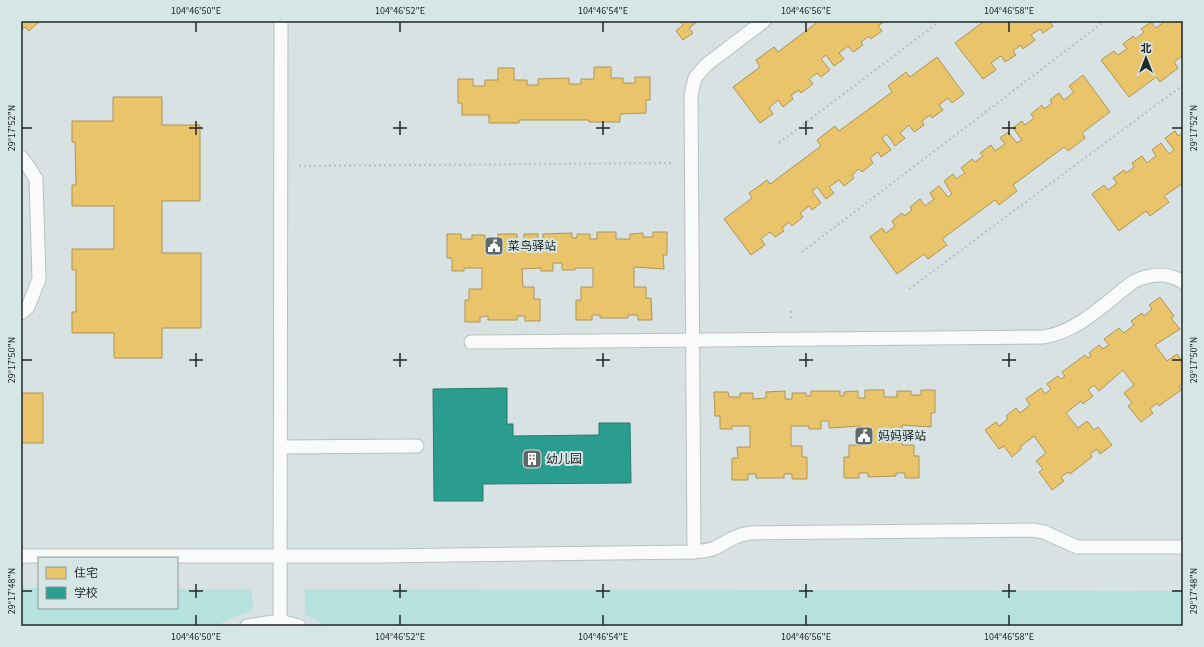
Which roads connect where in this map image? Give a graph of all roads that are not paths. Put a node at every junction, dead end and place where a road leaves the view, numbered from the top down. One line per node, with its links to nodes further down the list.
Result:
1 (281, 21): 9 (lane)
2 (764, 21): 6 (lane)
3 (21, 158): 5 (lane)
4 (1183, 282): 6 (lane)
5 (21, 313)
6 (692, 339): 7 (lane); 11 (lane)
7 (471, 342)
8 (417, 446): 9 (lane)
9 (281, 447): 13 (lane)
10 (1183, 547): 11 (lane)
11 (694, 552): 13 (lane)
12 (21, 556): 13 (lane)
13 (280, 556): 14 (lane)
14 (280, 621): 15 (lane); 16 (lane)
15 (247, 626)
16 (299, 626)

